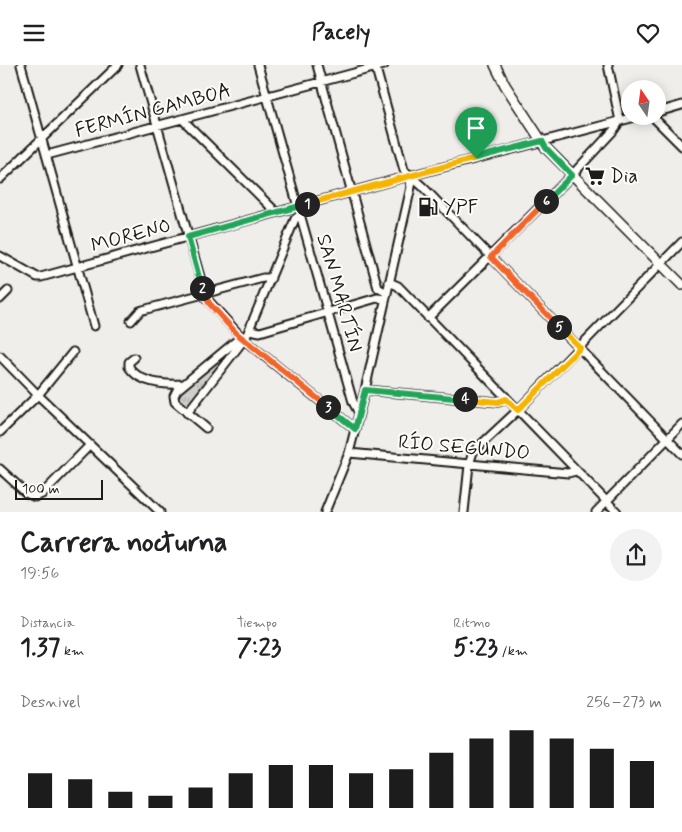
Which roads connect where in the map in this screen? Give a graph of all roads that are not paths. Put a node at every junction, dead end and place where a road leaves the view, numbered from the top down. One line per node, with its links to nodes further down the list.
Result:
1 (21, 65): 18 (street)
2 (118, 65): 18 (street)
3 (140, 65): 17 (street)
4 (258, 65): 11 (street, SAN MARTÍN)
5 (317, 65): 10 (street)
6 (384, 65): 9 (street, FERMÍN GAMBOA)
7 (495, 65): 19 (main road)
8 (608, 65): 15 (street)
9 (376, 66): 10 (street, FERMÍN GAMBOA); 23 (street)
10 (322, 82): 11 (street, FERMÍN GAMBOA); 25 (street)
11 (268, 97): 14 (street, FERMÍN GAMBOA); 26 (street, SAN MARTÍN)
12 (682, 105): 13 (street)
13 (666, 109)
14 (183, 120): 17 (street, FERMÍN GAMBOA); 27 (street)
15 (620, 121): 19 (street, MORENO); 22 (street)
16 (661, 125): 20 (street)
17 (156, 127): 21 (street, FERMÍN GAMBOA); 29 (street)
18 (42, 138): 21 (street); 24 (street)
19 (542, 141): 22 (main road); 23 (street, MORENO)
20 (682, 147)
21 (47, 155): 34 (street)
22 (573, 173): 32 (street); 33 (main road)
23 (409, 176): 25 (street, MORENO); 32 (street); 37 (street)
24 (0, 179)
25 (353, 191): 26 (street, MORENO); 41 (street)
26 (298, 207): 27 (street, MORENO); 28 (street, SAN MARTÍN)
27 (275, 213): 29 (street, MORENO)
28 (300, 215): 36 (street); 43 (street, SAN MARTÍN)
29 (188, 237): 34 (street, MORENO); 40 (street)
30 (682, 242): 33 (street)
31 (0, 256): 34 (street, MORENO)
32 (491, 257): 44 (street); 49 (street)
33 (663, 262): 35 (main road); 38 (main road); 49 (street)
34 (77, 267): 46 (street)
35 (682, 277)
36 (271, 278): 40 (street); 47 (street)
37 (389, 281): 41 (street); 44 (street)
38 (682, 285)
39 (8, 291): 42 (street)
40 (204, 293): 45 (street); 48 (street)
41 (386, 296): 43 (street); 54 (street)
42 (0, 299)
43 (327, 311): 47 (street); 59 (street, SAN MARTÍN)
44 (428, 318): 56 (street)
45 (131, 321)
46 (94, 325)
47 (250, 330): 48 (street)
48 (243, 338): 53 (street); 58 (street); 62 (street)
49 (580, 348): 57 (street); 64 (street)
50 (73, 352): 55 (street)
51 (0, 356): 55 (street)
52 (134, 358): 53 (street)
53 (184, 384): 58 (street)
54 (365, 390): 56 (street); 59 (street)
55 (38, 395): 63 (street); 65 (street)
56 (506, 399): 57 (street)
57 (518, 410): 68 (street); 70 (street)
58 (187, 413): 61 (street)
59 (359, 413): 62 (street)
60 (682, 424): 64 (street)
61 (206, 428)
62 (355, 429): 66 (street)
63 (0, 433)
64 (667, 439): 67 (street); 71 (street)
65 (90, 445): 69 (street); 72 (street)
66 (349, 453): 68 (street, RÍO SEGUNDO); 73 (street)
67 (682, 454)
68 (469, 465): 70 (street, RÍO SEGUNDO); 74 (street)
69 (0, 469)
70 (576, 471): 71 (street)
71 (606, 501): 75 (street); 76 (street)
72 (160, 512)
73 (325, 512)
74 (464, 512)
75 (596, 512)
76 (617, 512)

